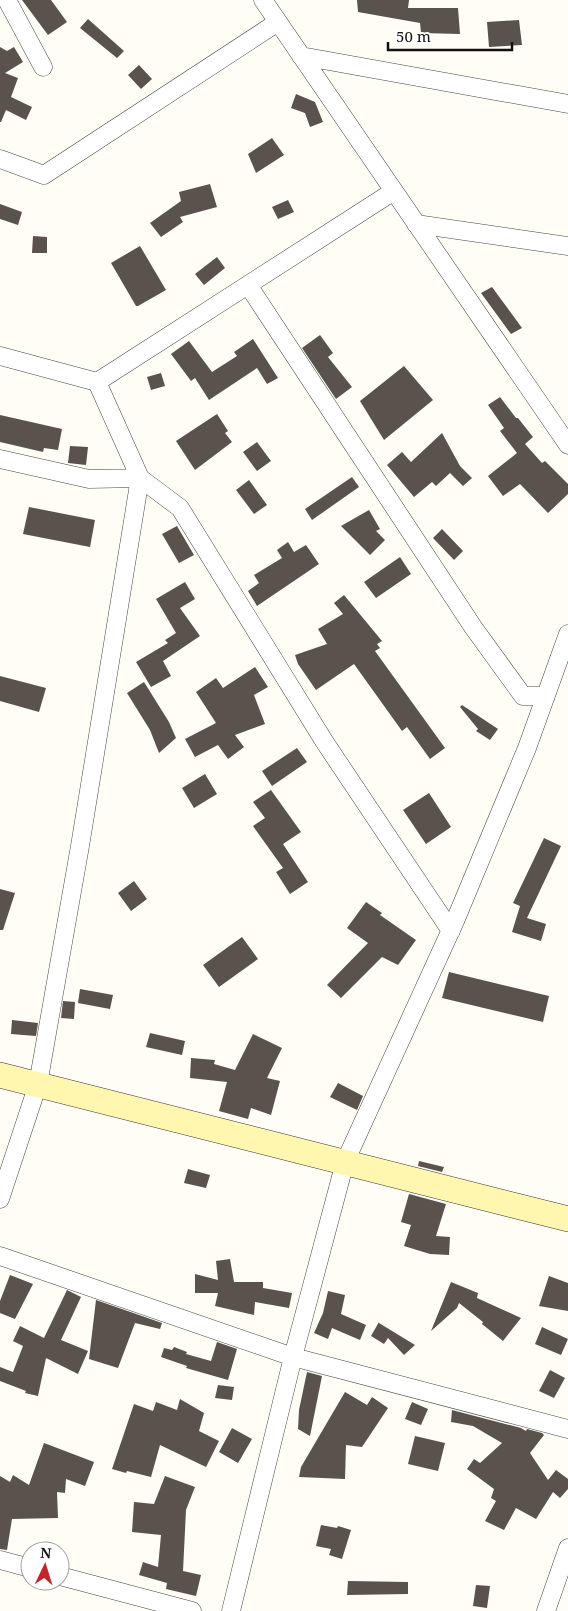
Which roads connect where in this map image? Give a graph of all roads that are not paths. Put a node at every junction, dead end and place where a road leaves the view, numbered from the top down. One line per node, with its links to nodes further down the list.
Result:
1 (7, 0): 5 (street)
2 (264, 0): 3 (street)
3 (278, 22): 4 (street); 7 (street)
4 (301, 56): 6 (street); 8 (street)
5 (44, 67)
6 (568, 104)
7 (0, 159)
8 (394, 192): 9 (street); 11 (street)
9 (416, 224): 10 (street); 14 (street)
10 (568, 246)
11 (248, 285): 13 (street); 18 (street)
12 (0, 356): 13 (street)
13 (97, 382): 16 (street)
14 (568, 445)
15 (0, 459): 16 (street)
16 (140, 478): 19 (street); 21 (street)
17 (568, 634): 18 (street)
18 (546, 696): 19 (street)
19 (451, 931): 22 (street)
20 (0, 1075): 21 (main road)
21 (38, 1084): 22 (main road); 23 (street)
22 (345, 1162): 24 (main road); 26 (street)
23 (0, 1200)
24 (568, 1219)
25 (0, 1256): 26 (street)
26 (293, 1357): 27 (street); 33 (street)
27 (568, 1429)
28 (568, 1548): 34 (street)
29 (0, 1560): 30 (street)
30 (20, 1565)
31 (70, 1579): 32 (street)
32 (192, 1611)
33 (231, 1611)
34 (546, 1611)

